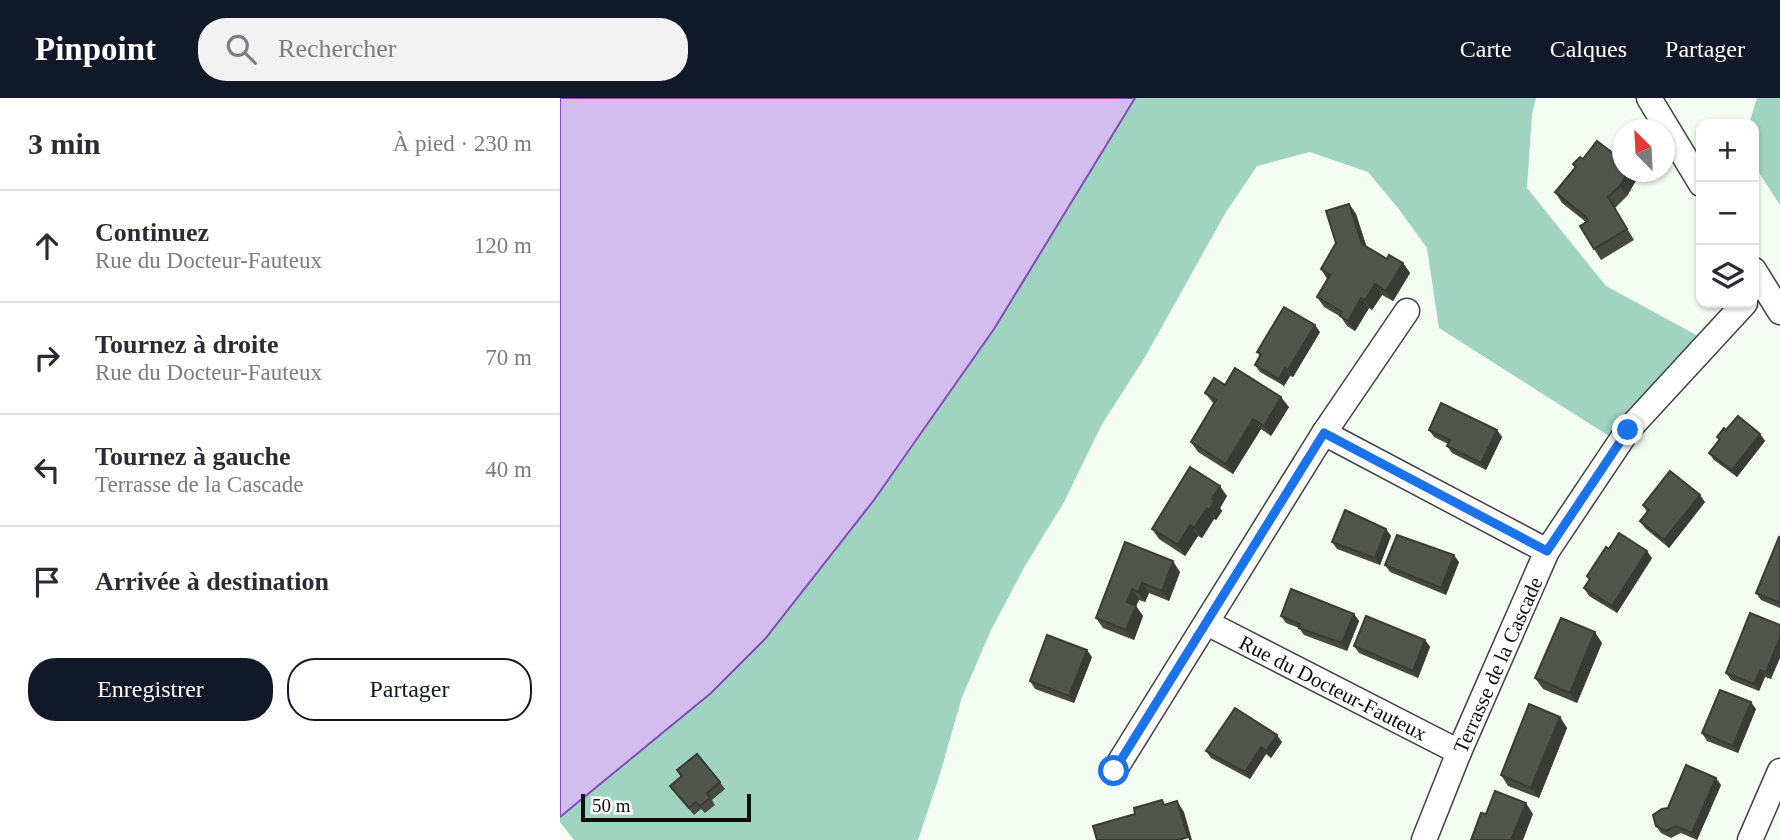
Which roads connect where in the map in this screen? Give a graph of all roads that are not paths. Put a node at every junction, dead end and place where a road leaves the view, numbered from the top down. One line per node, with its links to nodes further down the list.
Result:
1 (1649, 98): 2 (street)
2 (1700, 182)
3 (1759, 285): 6 (street)
4 (1740, 308): 8 (street, Terrasse de la Cascade)
5 (1407, 311): 7 (street)
6 (1780, 313)
7 (1324, 433): 8 (street); 9 (street)
8 (1547, 551): 10 (street, Terrasse de la Cascade)
9 (1207, 623): 10 (street, Rue du Docteur-Fauteux); 11 (street)
10 (1459, 752): 13 (street, Terrasse de la Cascade)
11 (1114, 771)
12 (1780, 771): 14 (street)
13 (1424, 840)
14 (1750, 840)

